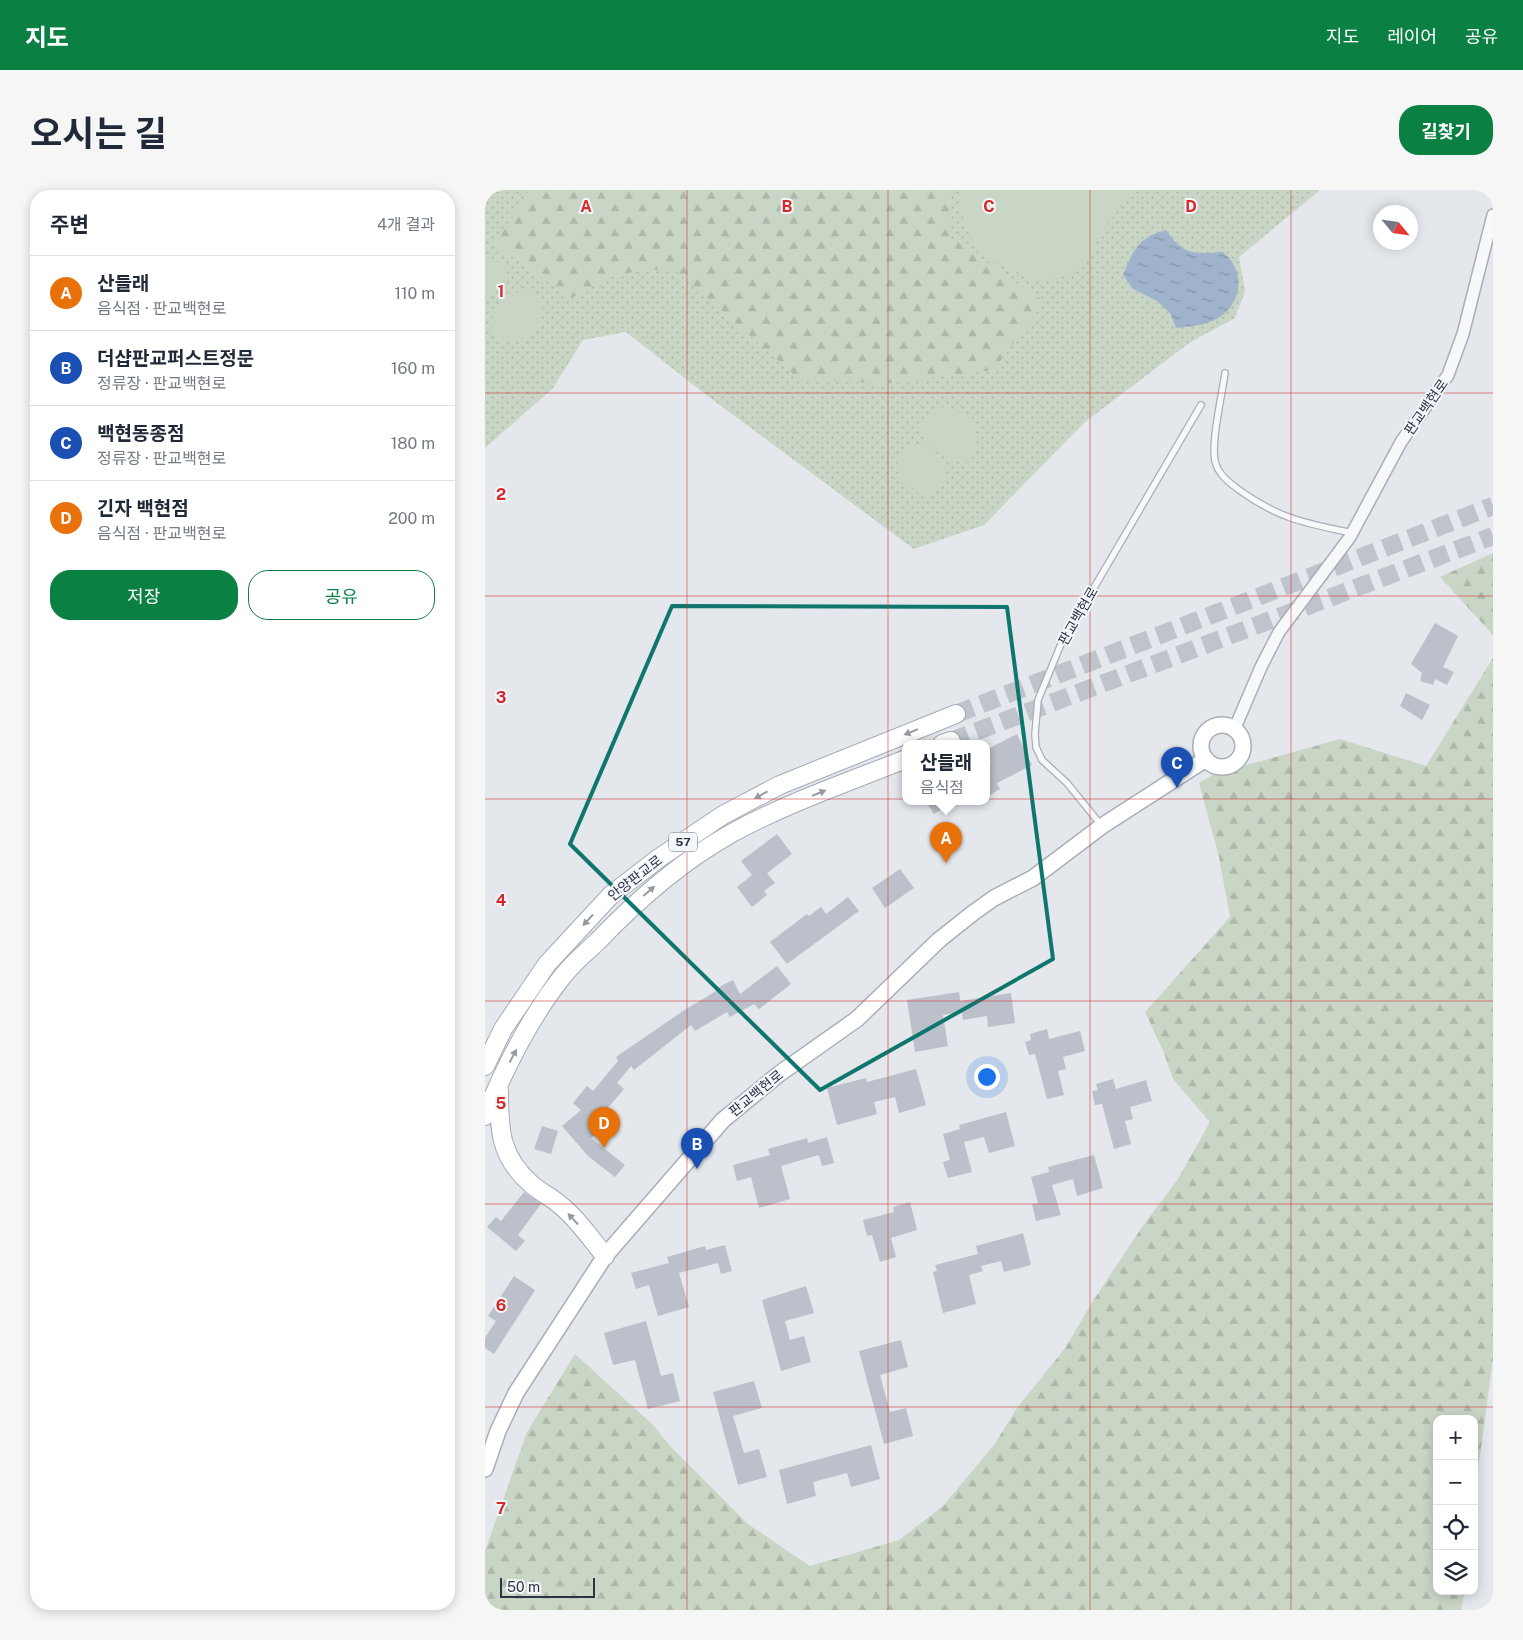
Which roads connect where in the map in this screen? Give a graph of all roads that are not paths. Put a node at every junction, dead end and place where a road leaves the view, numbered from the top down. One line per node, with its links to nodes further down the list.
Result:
1 (1493, 215): 4 (street, 판교백현로)
2 (1225, 373): 4 (lane)
3 (1201, 404): 9 (lane, 판교백현로)
4 (1353, 533): 6 (street, 판교백현로)
5 (956, 714): 10 (main road, 안양판교로 / 57, one-way to 10)
6 (1234, 730): 7 (street); 7 (street)
7 (1206, 759): 9 (street, 판교백현로)
8 (902, 761): 11 (main road, 안양판교로 / 57, one-way to 8)
9 (1102, 826): 13 (street, 판교백현로)
10 (485, 1066)
11 (499, 1083): 12 (main road, 안양판교로 / 57); 13 (main road, one-way to 11)
12 (485, 1116)
13 (605, 1256): 14 (street, 판교백현로)
14 (498, 1431): 15 (street); 16 (street, 판교백현로)
15 (485, 1452)
16 (485, 1469)

